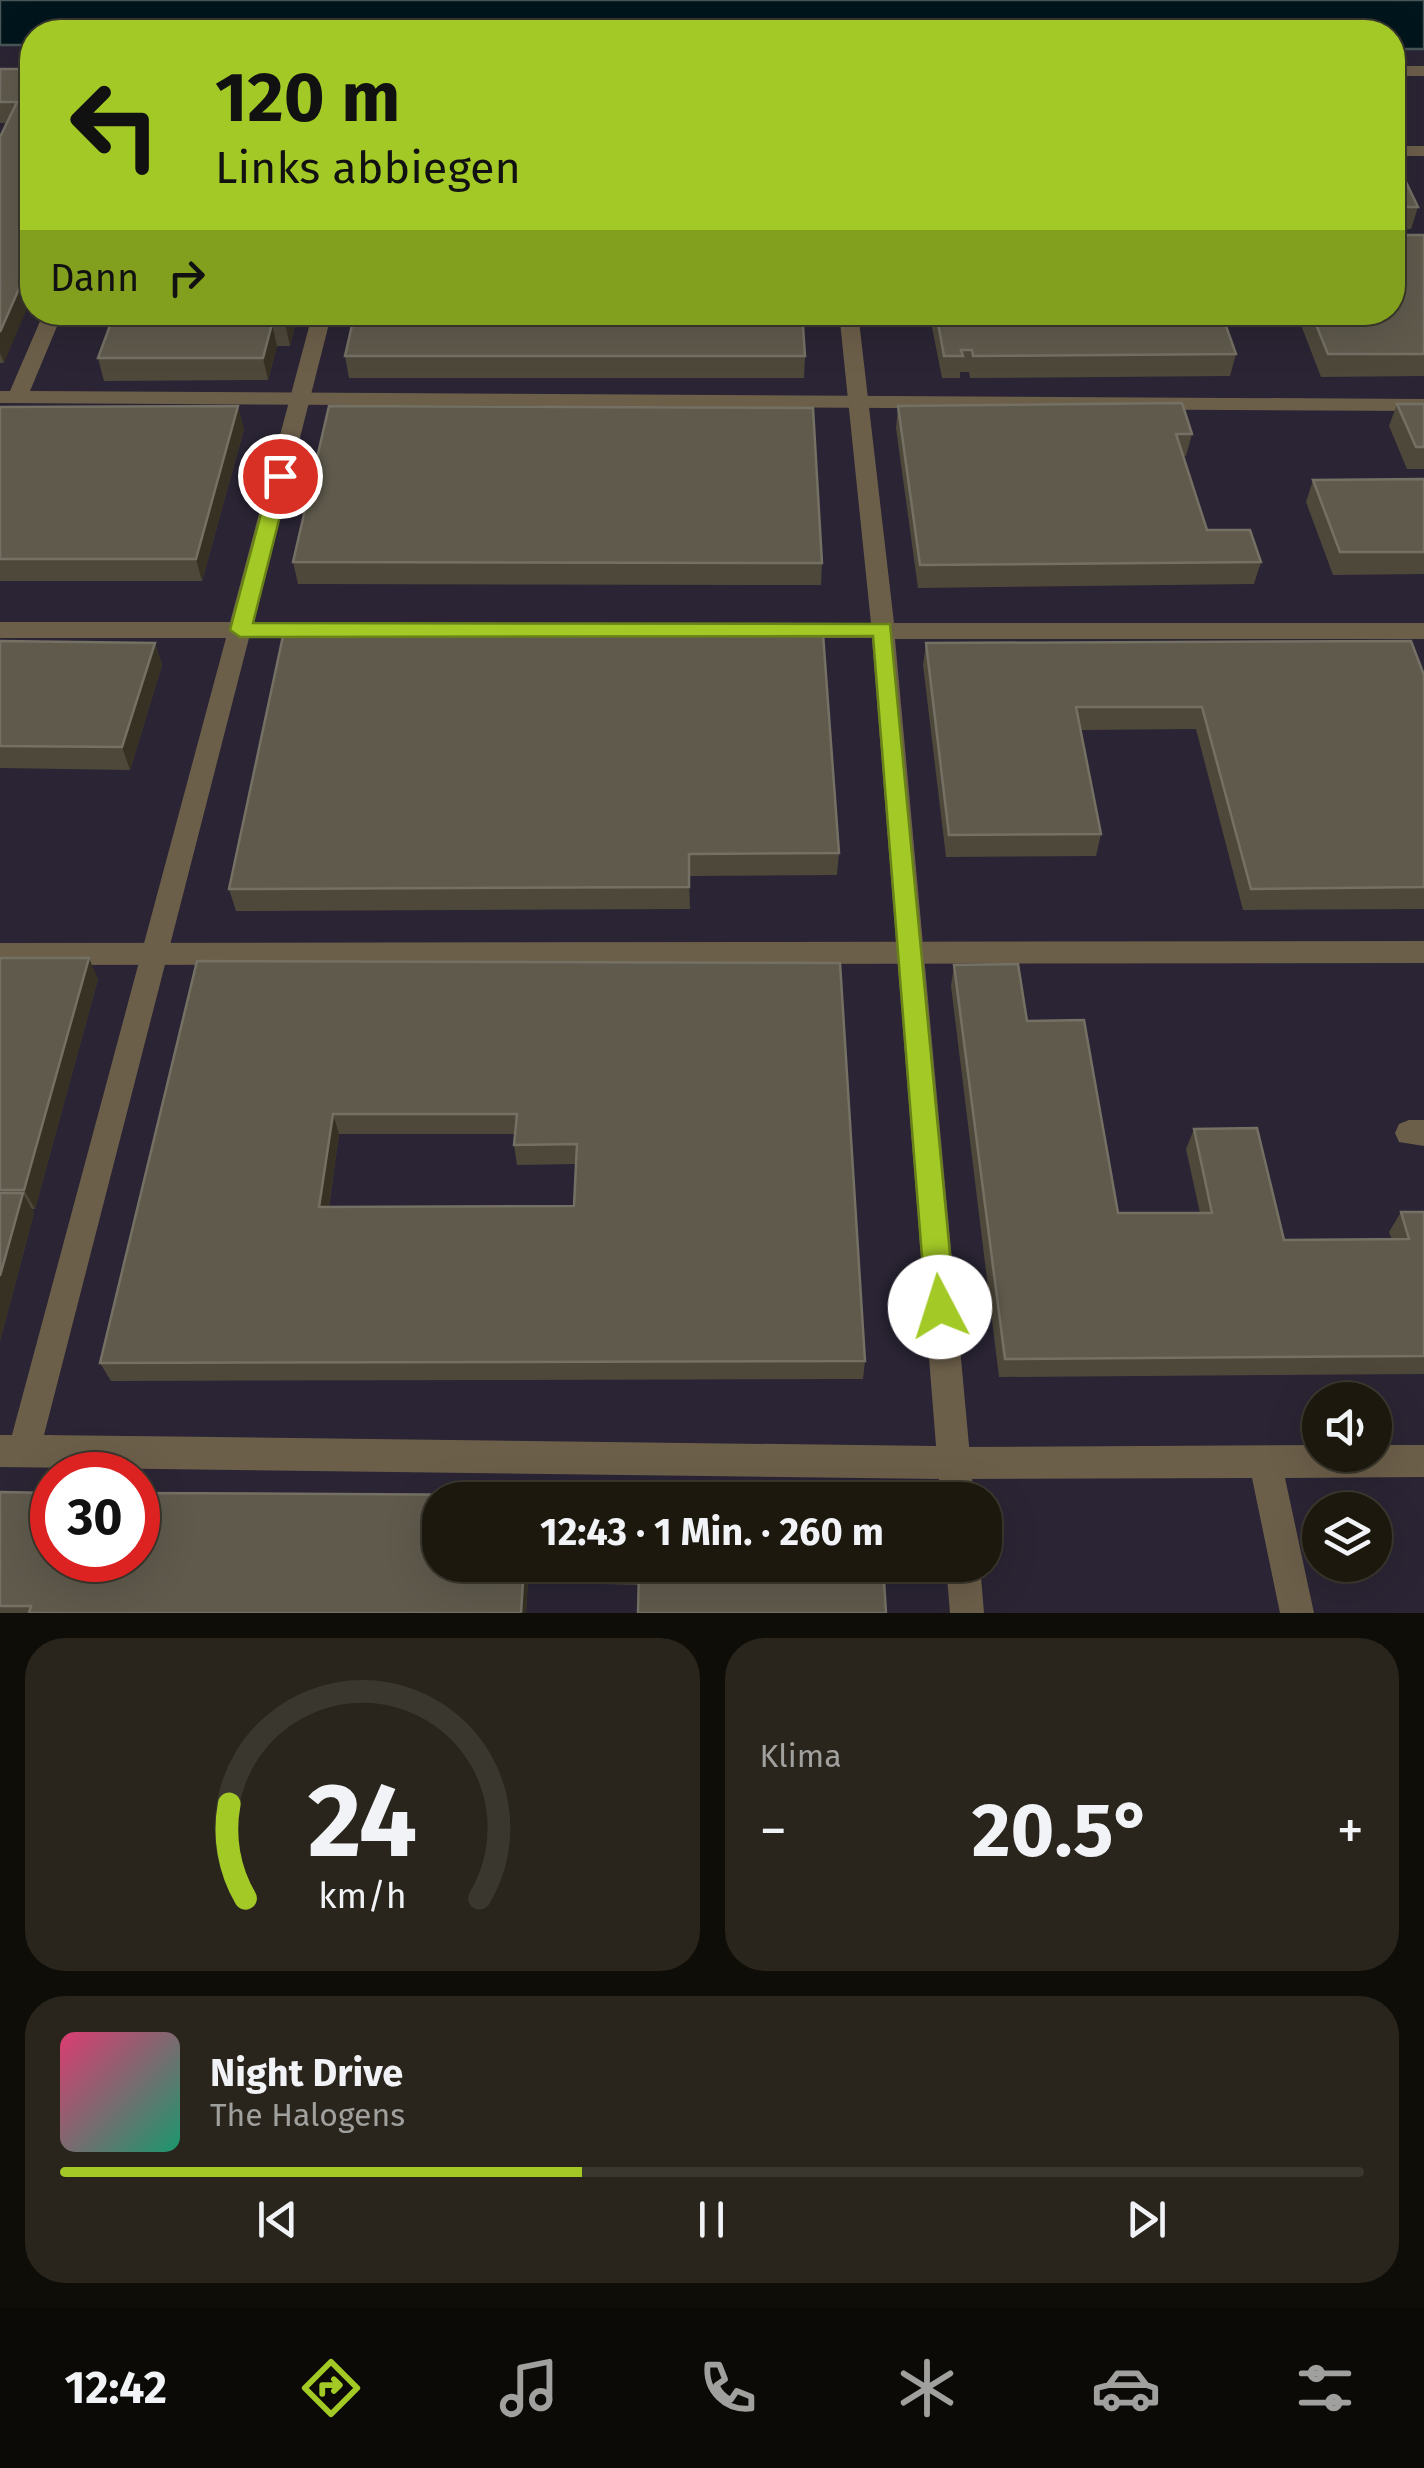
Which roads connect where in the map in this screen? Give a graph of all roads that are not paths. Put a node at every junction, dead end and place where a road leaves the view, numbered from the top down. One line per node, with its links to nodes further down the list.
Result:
1 (47, 325): 4 (street)
2 (320, 325): 5 (street)
3 (849, 325): 6 (street)
4 (9, 397): 5 (street)
5 (300, 398): 6 (street); 10 (street)
6 (858, 401): 7 (street); 8 (street)
7 (1424, 405)
8 (883, 629): 10 (street); 11 (street); 15 (street)
9 (0, 630): 10 (street)
10 (240, 630): 14 (street)
11 (1424, 630)
12 (1424, 952): 15 (street)
13 (0, 954): 14 (street)
14 (155, 955): 15 (street); 16 (street)
15 (911, 955): 19 (street)
16 (12, 1451): 19 (street)
17 (1424, 1461): 18 (street)
18 (1265, 1462): 19 (street); 23 (street)
19 (954, 1464): 20 (street)
20 (956, 1482)
21 (964, 1582): 22 (street)
22 (967, 1613)
23 (1296, 1613)

